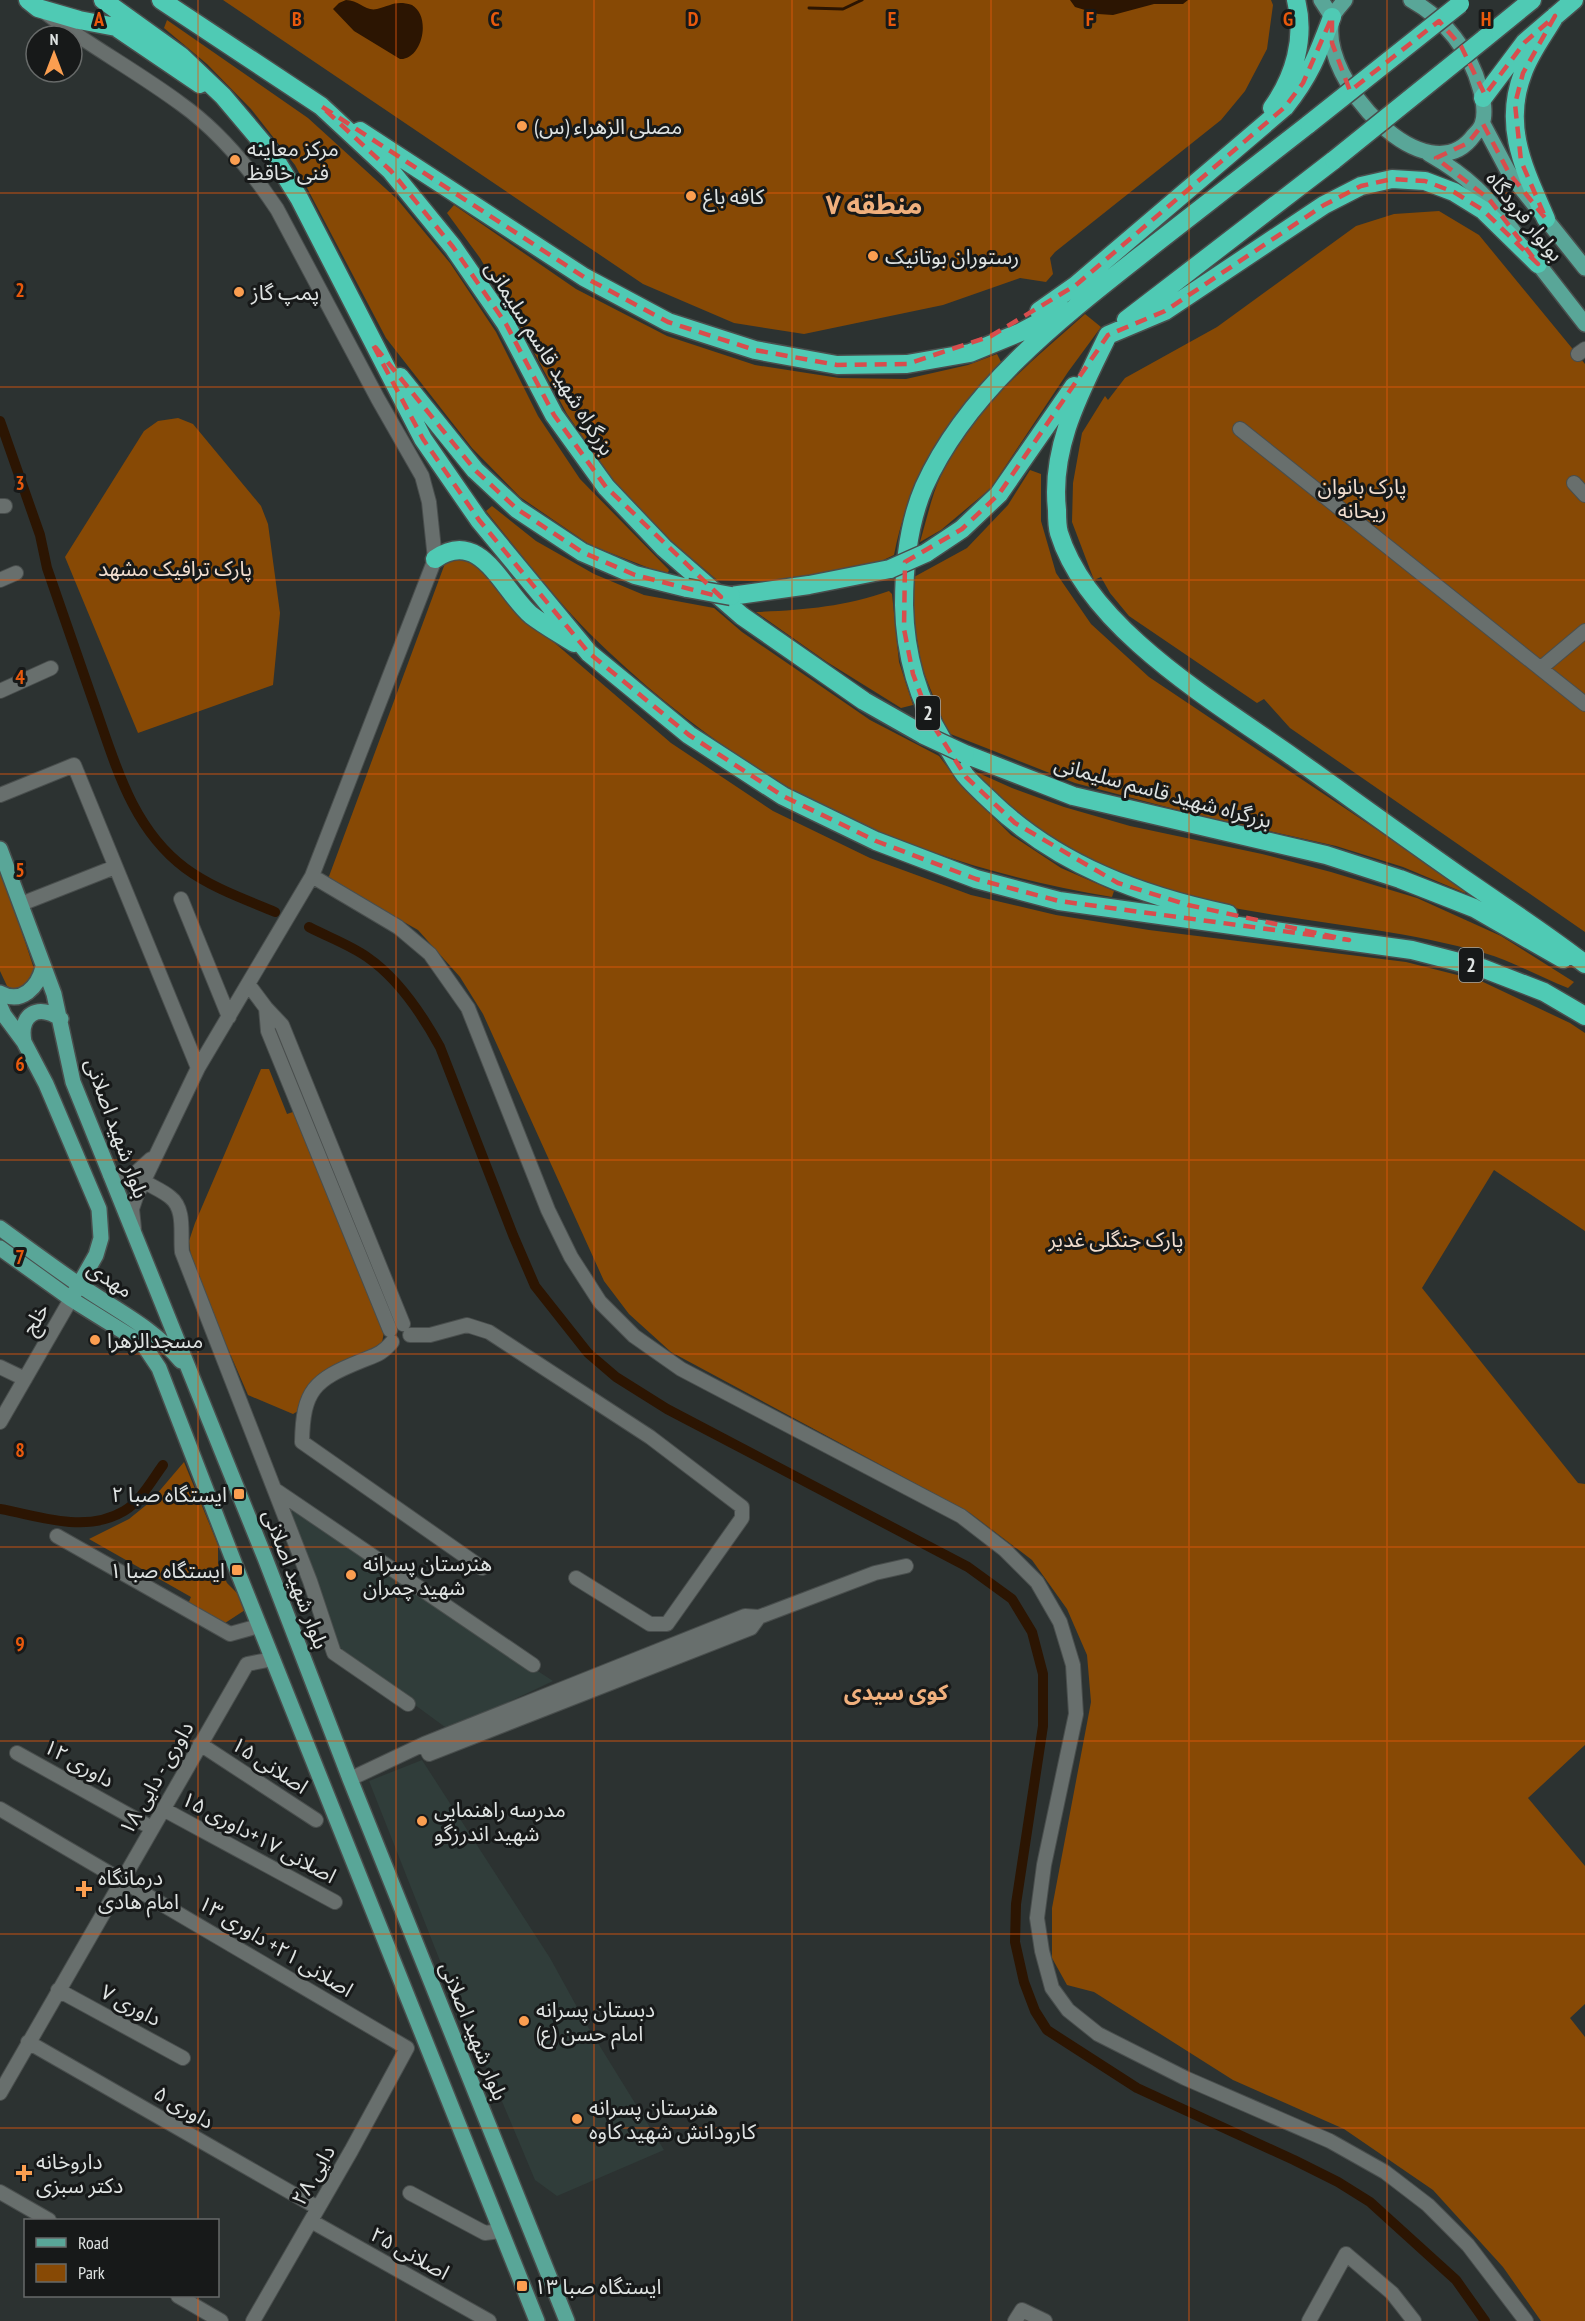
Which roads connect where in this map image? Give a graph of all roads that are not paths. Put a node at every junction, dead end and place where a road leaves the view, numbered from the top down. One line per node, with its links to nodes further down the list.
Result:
1 (103, 0): 13 (highway)
2 (161, 0): 15 (highway, بزرگراه شهید قاسم سلیمانی)
3 (1296, 0): 17 (highway)
4 (1321, 0): 12 (main road)
5 (1345, 0): 12 (main road)
6 (1411, 0): 14 (main road)
7 (1533, 0): 24 (highway, bridge)
8 (1574, 0): 11 (highway)
9 (1463, 2): 22 (highway, bridge)
10 (33, 4): 13 (highway); 30 (street)
11 (1555, 16): 14 (highway); 19 (highway)
12 (1332, 17): 17 (highway); 18 (main road, بولوار فرودگاه)
13 (223, 96): 25 (highway)
14 (1483, 98): 16 (main road)
15 (321, 106): 26 (highway); 48 (highway, بزرگراه شهید قاسم سلیمانی / 2, bridge)
16 (1483, 123): 18 (main road); 19 (main road, بولوار فرودگاه)
17 (1257, 130): 26 (highway)
18 (1421, 149): 20 (main road, بولوار فرودگاه)
19 (1546, 219): 21 (main road, بولوار فرودگاه)
20 (1538, 264): 23 (main road, بولوار فرودگاه); 24 (highway)
21 (1585, 268)
22 (1098, 289): 26 (highway); 45 (highway, 2)
23 (1585, 324)
24 (1108, 335): 25 (highway, bridge); 46 (highway)
25 (372, 343): 34 (highway)
26 (907, 364)
27 (1240, 429): 36 (street)
28 (1574, 483): 29 (street)
29 (1585, 495)
30 (435, 559): 34 (highway); 42 (street)
31 (16, 573): 32 (street)
32 (0, 580)
33 (1585, 631): 36 (street)
34 (589, 653): 45 (highway)
35 (51, 668): 37 (street)
36 (1541, 668): 38 (street)
37 (0, 691)
38 (1585, 704)
39 (0, 795): 41 (street)
40 (0, 849): 44 (main road, بلوار شهید اصلانی)
41 (115, 867): 44 (street); 59 (street)
42 (312, 876): 49 (street); 119 (street)
43 (181, 899): 54 (street)
44 (21, 904): 47 (main road, بلوار شهید اصلانی)
45 (1349, 939): 53 (highway, 2)
46 (1585, 964)
47 (43, 967): 50 (main road); 55 (main road, بلوار شهید اصلانی)
48 (1585, 973)
49 (248, 984): 52 (street); 54 (street)
50 (0, 993)
51 (0, 1006): 56 (main road)
52 (266, 1008): 57 (street); 58 (street)
53 (1585, 1016)
54 (229, 1017): 59 (street)
55 (60, 1019): 56 (main road); 64 (main road, بلوار شهید اصلانی)
56 (24, 1042): 71 (main road)
57 (292, 1051): 58 (street); 60 (street)
58 (279, 1057): 60 (street)
59 (198, 1068): 61 (street)
60 (300, 1090): 62 (street); 63 (street)
61 (155, 1155): 64 (street); 65 (street)
62 (335, 1155): 63 (street); 68 (street)
63 (321, 1160): 70 (street)
64 (110, 1175): 67 (main road, بلوار شهید اصلانی)
65 (145, 1182): 67 (street); 79 (street)
66 (0, 1228): 71 (main road, مهدی)
67 (134, 1233): 76 (main road, بلوار شهید اصلانی)
68 (372, 1246): 70 (street); 73 (street)
69 (0, 1248): 72 (main road, مهدی)
70 (358, 1252): 74 (street)
71 (80, 1285): 72 (main road); 76 (main road, مهدی)
72 (71, 1299): 77 (street, خلج); 84 (main road, مهدی)
73 (407, 1330): 74 (street); 74 (street); 83 (street)
74 (391, 1336): 82 (street)
75 (0, 1367): 77 (street)
76 (190, 1372): 90 (main road, بلوار شهید اصلانی)
77 (25, 1379): 78 (street, خلج)
78 (0, 1422)
79 (277, 1491): 86 (street); 87 (street)
80 (57, 1536): 84 (street)
81 (906, 1566): 90 (street)
82 (482, 1568)
83 (576, 1578)
84 (259, 1626): 85 (main road)
85 (273, 1659): 88 (street, داوری - دایی ۱۸); 108 (main road)
86 (533, 1665)
87 (408, 1704)
88 (200, 1744): 92 (street, داوری - دایی ۱۸); 93 (street, اصلانی ۱۵)
89 (17, 1753): 94 (street, داوری ۱۲)
90 (350, 1779): 106 (main road, بلوار شهید اصلانی)
91 (0, 1809): 95 (street, اصلانی ۲۱+ داوری ۱۳)
92 (163, 1809): 94 (street, داوری - دایی ۱۸); 96 (street, اصلانی ۱۷+داوری ۱۵)
93 (316, 1820)
94 (152, 1828): 95 (street, داوری - دایی ۱۸)
95 (122, 1879): 97 (street, داوری - دایی ۱۸); 99 (street, اصلانی ۲۱+ داوری ۱۳)
96 (335, 1902)
97 (58, 1990): 98 (street, داوری - دایی ۱۸); 100 (street, داوری ۷)
98 (28, 2042): 101 (street, داوری - دایی ۱۸); 104 (street, داوری ۵)
99 (407, 2048): 104 (street, دایی ۲۸)
100 (183, 2058)
101 (0, 2093)
102 (0, 2192): 105 (street)
103 (410, 2193): 108 (street)
104 (318, 2208): 107 (street, دایی ۲۸)
105 (47, 2219)
106 (526, 2220): 108 (main road); 115 (main road, بلوار شهید اصلانی)
107 (311, 2221): 112 (street, دایی ۲۸); 113 (street, اصلانی ۲۵)
108 (500, 2230): 114 (main road)
109 (181, 2297): 111 (street)
110 (1019, 2315): 116 (street)
111 (221, 2321)
112 (253, 2321)
113 (489, 2321)
114 (537, 2321)
115 (567, 2321)
116 (1045, 2321)
117 (1309, 2321): 118 (street)
118 (1414, 2321)
119 (1526, 2321)

